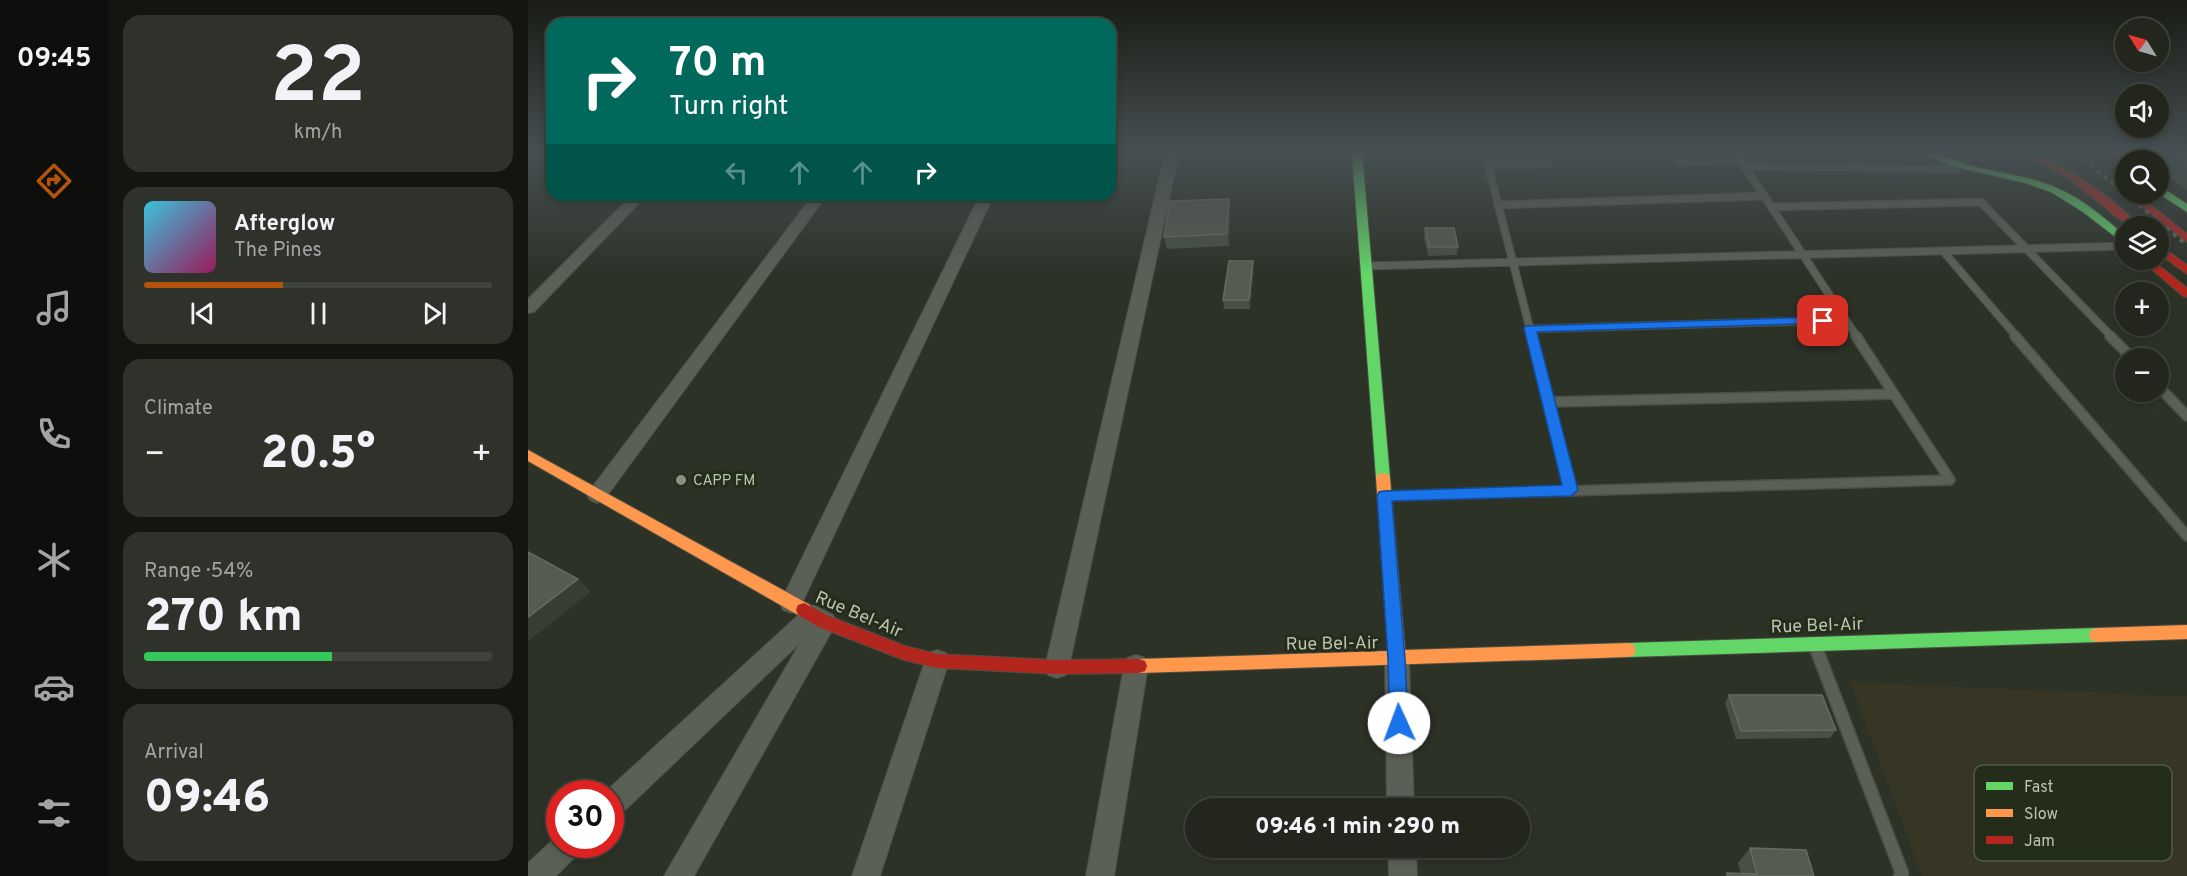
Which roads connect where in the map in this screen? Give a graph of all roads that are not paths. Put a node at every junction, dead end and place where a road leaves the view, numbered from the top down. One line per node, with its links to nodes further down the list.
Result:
1 (1163, 194): 48 (street)
2 (1360, 194): 24 (main road)
3 (1495, 194): 12 (lane)
4 (2062, 194): 16 (main road)
5 (2094, 194): 15 (main road)
6 (1764, 196): 12 (lane); 13 (lane)
7 (2169, 196): 14 (main road)
8 (634, 201): 28 (street)
9 (816, 201): 38 (street)
10 (984, 201): 41 (street)
11 (2143, 204): 17 (main road)
12 (1498, 205): 23 (lane)
13 (1771, 207): 19 (lane); 21 (lane)
14 (2187, 209)
15 (2121, 216)
16 (2115, 235)
17 (2187, 239)
18 (2115, 245): 19 (lane)
19 (2026, 249): 20 (lane); 31 (lane)
20 (1943, 251): 21 (lane); 40 (lane)
21 (1802, 255): 23 (lane); 29 (lane)
22 (2169, 256): 26 (main road)
23 (1513, 262): 24 (lane); 30 (lane)
24 (1365, 266): 39 (main road)
25 (2158, 270): 27 (main road)
26 (2187, 271)
27 (2187, 294)
28 (528, 308)
29 (1845, 320): 30 (lane); 32 (lane)
30 (1530, 329): 34 (lane)
31 (2122, 348)
32 (1894, 394): 34 (lane); 37 (lane)
33 (2169, 397): 35 (lane)
34 (1548, 402): 37 (lane)
35 (2187, 416)
36 (528, 455): 38 (main road, Rue Bel-Air)
37 (1571, 490): 39 (lane)
38 (597, 495): 41 (main road, Rue Bel-Air)
39 (1384, 496): 45 (main road)
40 (2187, 536)
41 (791, 603): 42 (main road, Rue Bel-Air)
42 (819, 619): 46 (main road, Rue Bel-Air); 49 (street); 54 (street)
43 (2187, 632): 44 (main road, Rue Bel-Air)
44 (1814, 643): 45 (main road, Rue Bel-Air); 58 (lane)
45 (1397, 659): 47 (main road, Rue Bel-Air); 50 (street)
46 (937, 661): 48 (main road, Rue Bel-Air); 55 (street)
47 (1136, 666): 48 (main road, Rue Bel-Air); 56 (street)
48 (1056, 667)
49 (624, 793)
50 (1401, 798)
51 (554, 858): 53 (street)
52 (1402, 858): 57 (street)
53 (535, 876)
54 (678, 876)
55 (866, 876)
56 (1100, 876)
57 (1403, 876)
58 (1900, 876)

